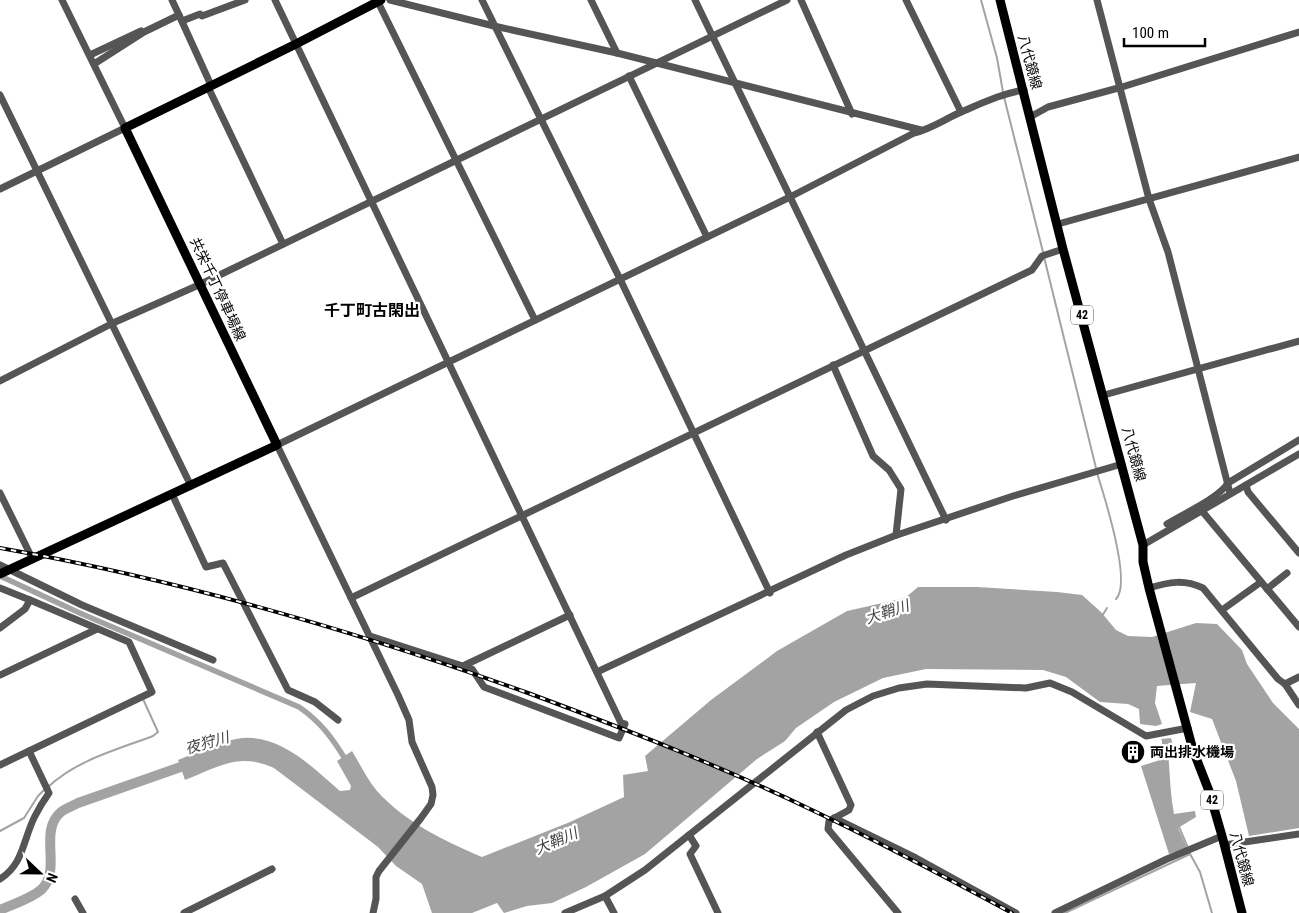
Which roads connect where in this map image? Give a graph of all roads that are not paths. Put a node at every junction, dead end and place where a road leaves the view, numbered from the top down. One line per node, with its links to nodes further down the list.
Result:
1 (62, 0): 21 (street)
2 (172, 0): 15 (street)
3 (245, 0): 15 (street)
4 (275, 0): 19 (street)
5 (390, 0): 16 (street)
6 (482, 0): 16 (street)
7 (591, 0): 20 (street)
8 (695, 0): 18 (street)
9 (787, 0): 18 (street)
10 (801, 0): 31 (street)
11 (906, 0): 30 (street)
12 (1000, 0): 28 (main road, 八代鏡線 / 42)
13 (1097, 0): 27 (street)
14 (380, 1): 19 (main road); 37 (street)
15 (180, 16): 21 (street); 23 (street); 26 (street)
16 (494, 26): 20 (street); 33 (street)
17 (1299, 32): 27 (street)
18 (712, 36): 22 (street); 25 (street)
19 (296, 44): 26 (main road); 42 (street)
20 (617, 53): 22 (street)
21 (90, 56): 23 (street)
22 (657, 63): 24 (street); 25 (street)
23 (94, 64): 34 (street)
24 (629, 76): 33 (street); 44 (street)
25 (735, 83): 31 (street); 40 (street)
26 (208, 87): 34 (main road); 45 (street)
27 (1122, 87): 32 (street); 41 (street)
28 (1024, 90): 30 (street); 32 (main road, 八代鏡線 / 42)
29 (0, 96): 38 (street)
30 (960, 112): 35 (street)
31 (852, 114): 35 (street)
32 (1030, 117): 43 (main road, 八代鏡線 / 42)
33 (542, 119): 37 (street); 47 (street)
34 (125, 128): 38 (street); 48 (main road, 共栄千丁停車場線)
35 (925, 131): 40 (street)
36 (1299, 156): 41 (street)
37 (457, 160): 42 (street); 49 (street)
38 (35, 172): 39 (street); 50 (street)
39 (0, 189)
40 (790, 197): 44 (street); 52 (street)
41 (1150, 199): 43 (street); 55 (street)
42 (371, 201): 45 (street); 53 (street)
43 (1058, 224): 46 (main road, 八代鏡線 / 42)
44 (706, 237): 47 (street)
45 (283, 244): 48 (street)
46 (1063, 249): 52 (street); 57 (main road, 八代鏡線 / 42)
47 (620, 279): 49 (street); 58 (street)
48 (201, 284): 50 (street); 60 (main road, 共栄千丁停車場線)
49 (535, 320): 53 (street)
50 (113, 323): 56 (street); 65 (street)
51 (1299, 341): 55 (street)
52 (864, 350): 54 (street); 72 (street)
53 (449, 362): 60 (street); 70 (street)
54 (833, 365): 58 (street); 74 (street)
55 (1198, 371): 57 (street); 63 (street)
56 (0, 381)
57 (1104, 395): 62 (main road, 八代鏡線 / 42)
58 (693, 432): 70 (street); 84 (street)
59 (1299, 440): 63 (street)
60 (278, 444): 65 (main road); 85 (street)
61 (1299, 454): 64 (street)
62 (1122, 464): 72 (street); 75 (main road, 八代鏡線 / 42)
63 (1228, 483): 67 (street); 69 (street)
64 (1246, 485): 67 (street); 76 (street)
65 (191, 486): 68 (main road)
66 (0, 493): 77 (street)
67 (1230, 493): 69 (street)
68 (172, 494): 77 (main road); 100 (street)
69 (1205, 506): 71 (street); 80 (street)
70 (522, 514): 85 (street); 88 (street)
71 (1186, 517): 73 (street); 75 (street)
72 (946, 520): 74 (street)
73 (1167, 524)
74 (896, 535): 84 (street)
75 (1143, 545): 82 (main road, 八代鏡線 / 42)
76 (1299, 553)
77 (32, 558): 78 (main road)
78 (3, 569): 93 (street)
79 (1287, 573): 83 (street)
80 (1261, 582): 83 (street); 87 (street)
81 (0, 588): 86 (street)
82 (1149, 588): 87 (street); 101 (main road, 八代鏡線 / 42)
83 (1267, 589): 89 (street)
84 (770, 593): 95 (street)
85 (351, 598): 92 (street)
86 (30, 600): 90 (street); 91 (street)
87 (1222, 610): 98 (street)
88 (570, 615): 94 (street); 95 (street)
89 (1299, 626)
90 (0, 628)
91 (97, 629): 96 (street); 105 (street)
92 (370, 636): 94 (street); 117 (street)
93 (213, 660)
94 (463, 666): 95 (street)
95 (597, 672)
96 (0, 675)
97 (1299, 677): 98 (street)
98 (1285, 684): 99 (street)
99 (1299, 705)
100 (338, 720)
101 (1188, 728): 104 (street); 110 (main road, 八代鏡線 / 42)
102 (817, 732): 104 (street); 107 (street); 108 (street)
103 (1133, 735): 104 (street)
104 (1149, 736)
105 (29, 751): 106 (street); 112 (street)
106 (0, 765)
107 (834, 818): 121 (street); 122 (street)
108 (689, 834): 113 (street); 120 (street)
109 (1299, 834): 110 (street)
110 (1223, 841): 123 (street); 124 (main road, 八代鏡線 / 42)
111 (272, 869): 116 (street)
112 (0, 879)
113 (605, 896): 118 (street); 119 (street)
114 (76, 899): 115 (street)
115 (83, 913)
116 (184, 913)
117 (373, 913)
118 (565, 913)
119 (614, 913)
120 (718, 913)
121 (898, 913)
122 (1016, 913)
123 (1055, 913)
124 (1242, 913)

